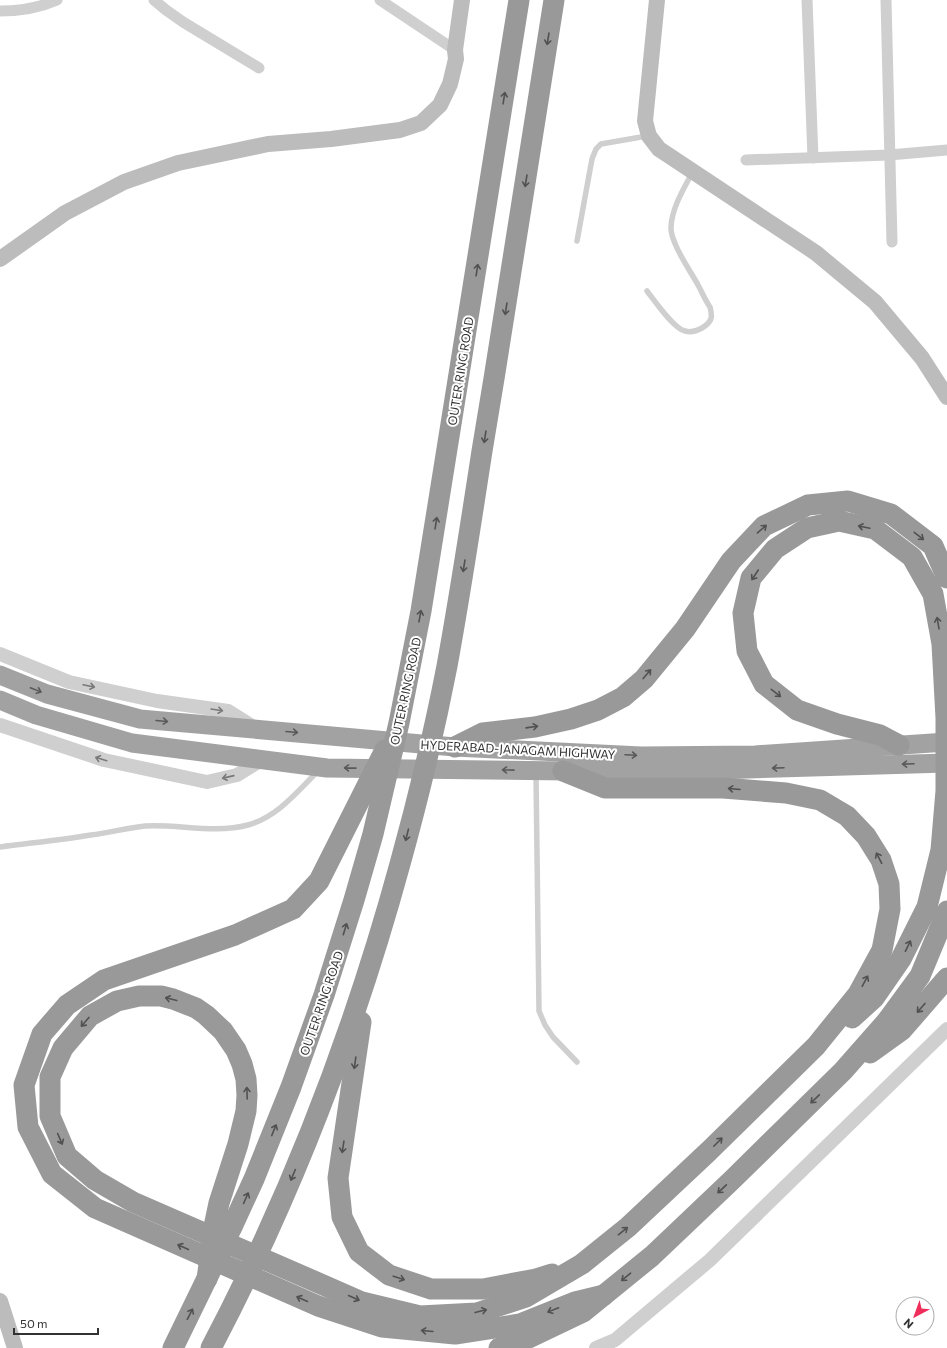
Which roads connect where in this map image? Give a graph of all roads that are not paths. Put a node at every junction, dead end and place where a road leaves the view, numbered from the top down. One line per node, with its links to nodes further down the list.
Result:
1 (57, 0): 10 (street)
2 (154, 0): 12 (street)
3 (380, 0): 11 (street)
4 (462, 0): 11 (main road)
5 (519, 0): 28 (highway, OUTER RING ROAD, one-way to 5)
6 (554, 0): 41 (highway, one-way to 41)
7 (657, 0): 13 (main road)
8 (807, 0): 16 (street)
9 (886, 0): 15 (street)
10 (0, 10)
11 (455, 50): 21 (main road)
12 (259, 68)
13 (649, 136): 18 (main road); 19 (lane)
14 (947, 150): 15 (street)
15 (889, 155): 16 (street); 20 (street)
16 (813, 158): 17 (street)
17 (746, 160)
18 (693, 171): 22 (lane); 23 (main road)
19 (577, 241)
20 (892, 242)
21 (0, 260)
22 (647, 291)
23 (947, 397)
24 (947, 578): 33 (highway, one-way to 24)
25 (0, 654): 30 (street, one-way to 30)
26 (0, 675): 30 (highway, HYDERABAD-JANAGAM HIGHWAY, one-way to 30)
27 (0, 700): 34 (highway, HYDERABAD-JANAGAM HIGHWAY)
28 (399, 723): 47 (highway, OUTER RING ROAD, one-way to 28); 49 (highway, one-way to 28)
29 (0, 725): 34 (street, one-way to 29)
30 (257, 729): 33 (highway, HYDERABAD-JANAGAM HIGHWAY, one-way to 33)
31 (947, 742): 32 (highway, HYDERABAD-JANAGAM HIGHWAY)
32 (899, 745): 33 (highway, HYDERABAD-JANAGAM HIGHWAY, one-way to 32); 44 (highway, one-way to 32)
33 (455, 747)
34 (263, 759): 36 (highway, HYDERABAD-JANAGAM HIGHWAY)
35 (947, 763): 38 (highway, HYDERABAD-JANAGAM HIGHWAY, one-way to 38)
36 (322, 767): 37 (highway, HYDERABAD-JANAGAM HIGHWAY, one-way to 36); 39 (lane)
37 (536, 770): 38 (highway, HYDERABAD-JANAGAM HIGHWAY); 45 (lane)
38 (563, 771): 44 (highway, one-way to 38)
39 (0, 847)
40 (947, 911): 46 (highway)
41 (369, 969): 48 (highway, one-way to 48); 53 (highway, one-way to 53)
42 (947, 978): 46 (highway, one-way to 46)
43 (947, 1029): 55 (street)
44 (816, 1046): 48 (highway, one-way to 44)
45 (577, 1062)
46 (843, 1071): 49 (highway, one-way to 49)
47 (223, 1226): 48 (highway, one-way to 48); 52 (highway, one-way to 47)
48 (582, 1264)
49 (604, 1295): 54 (highway)
50 (0, 1301): 51 (main road)
51 (15, 1348)
52 (173, 1348)
53 (211, 1348)
54 (499, 1348)
55 (596, 1348)

